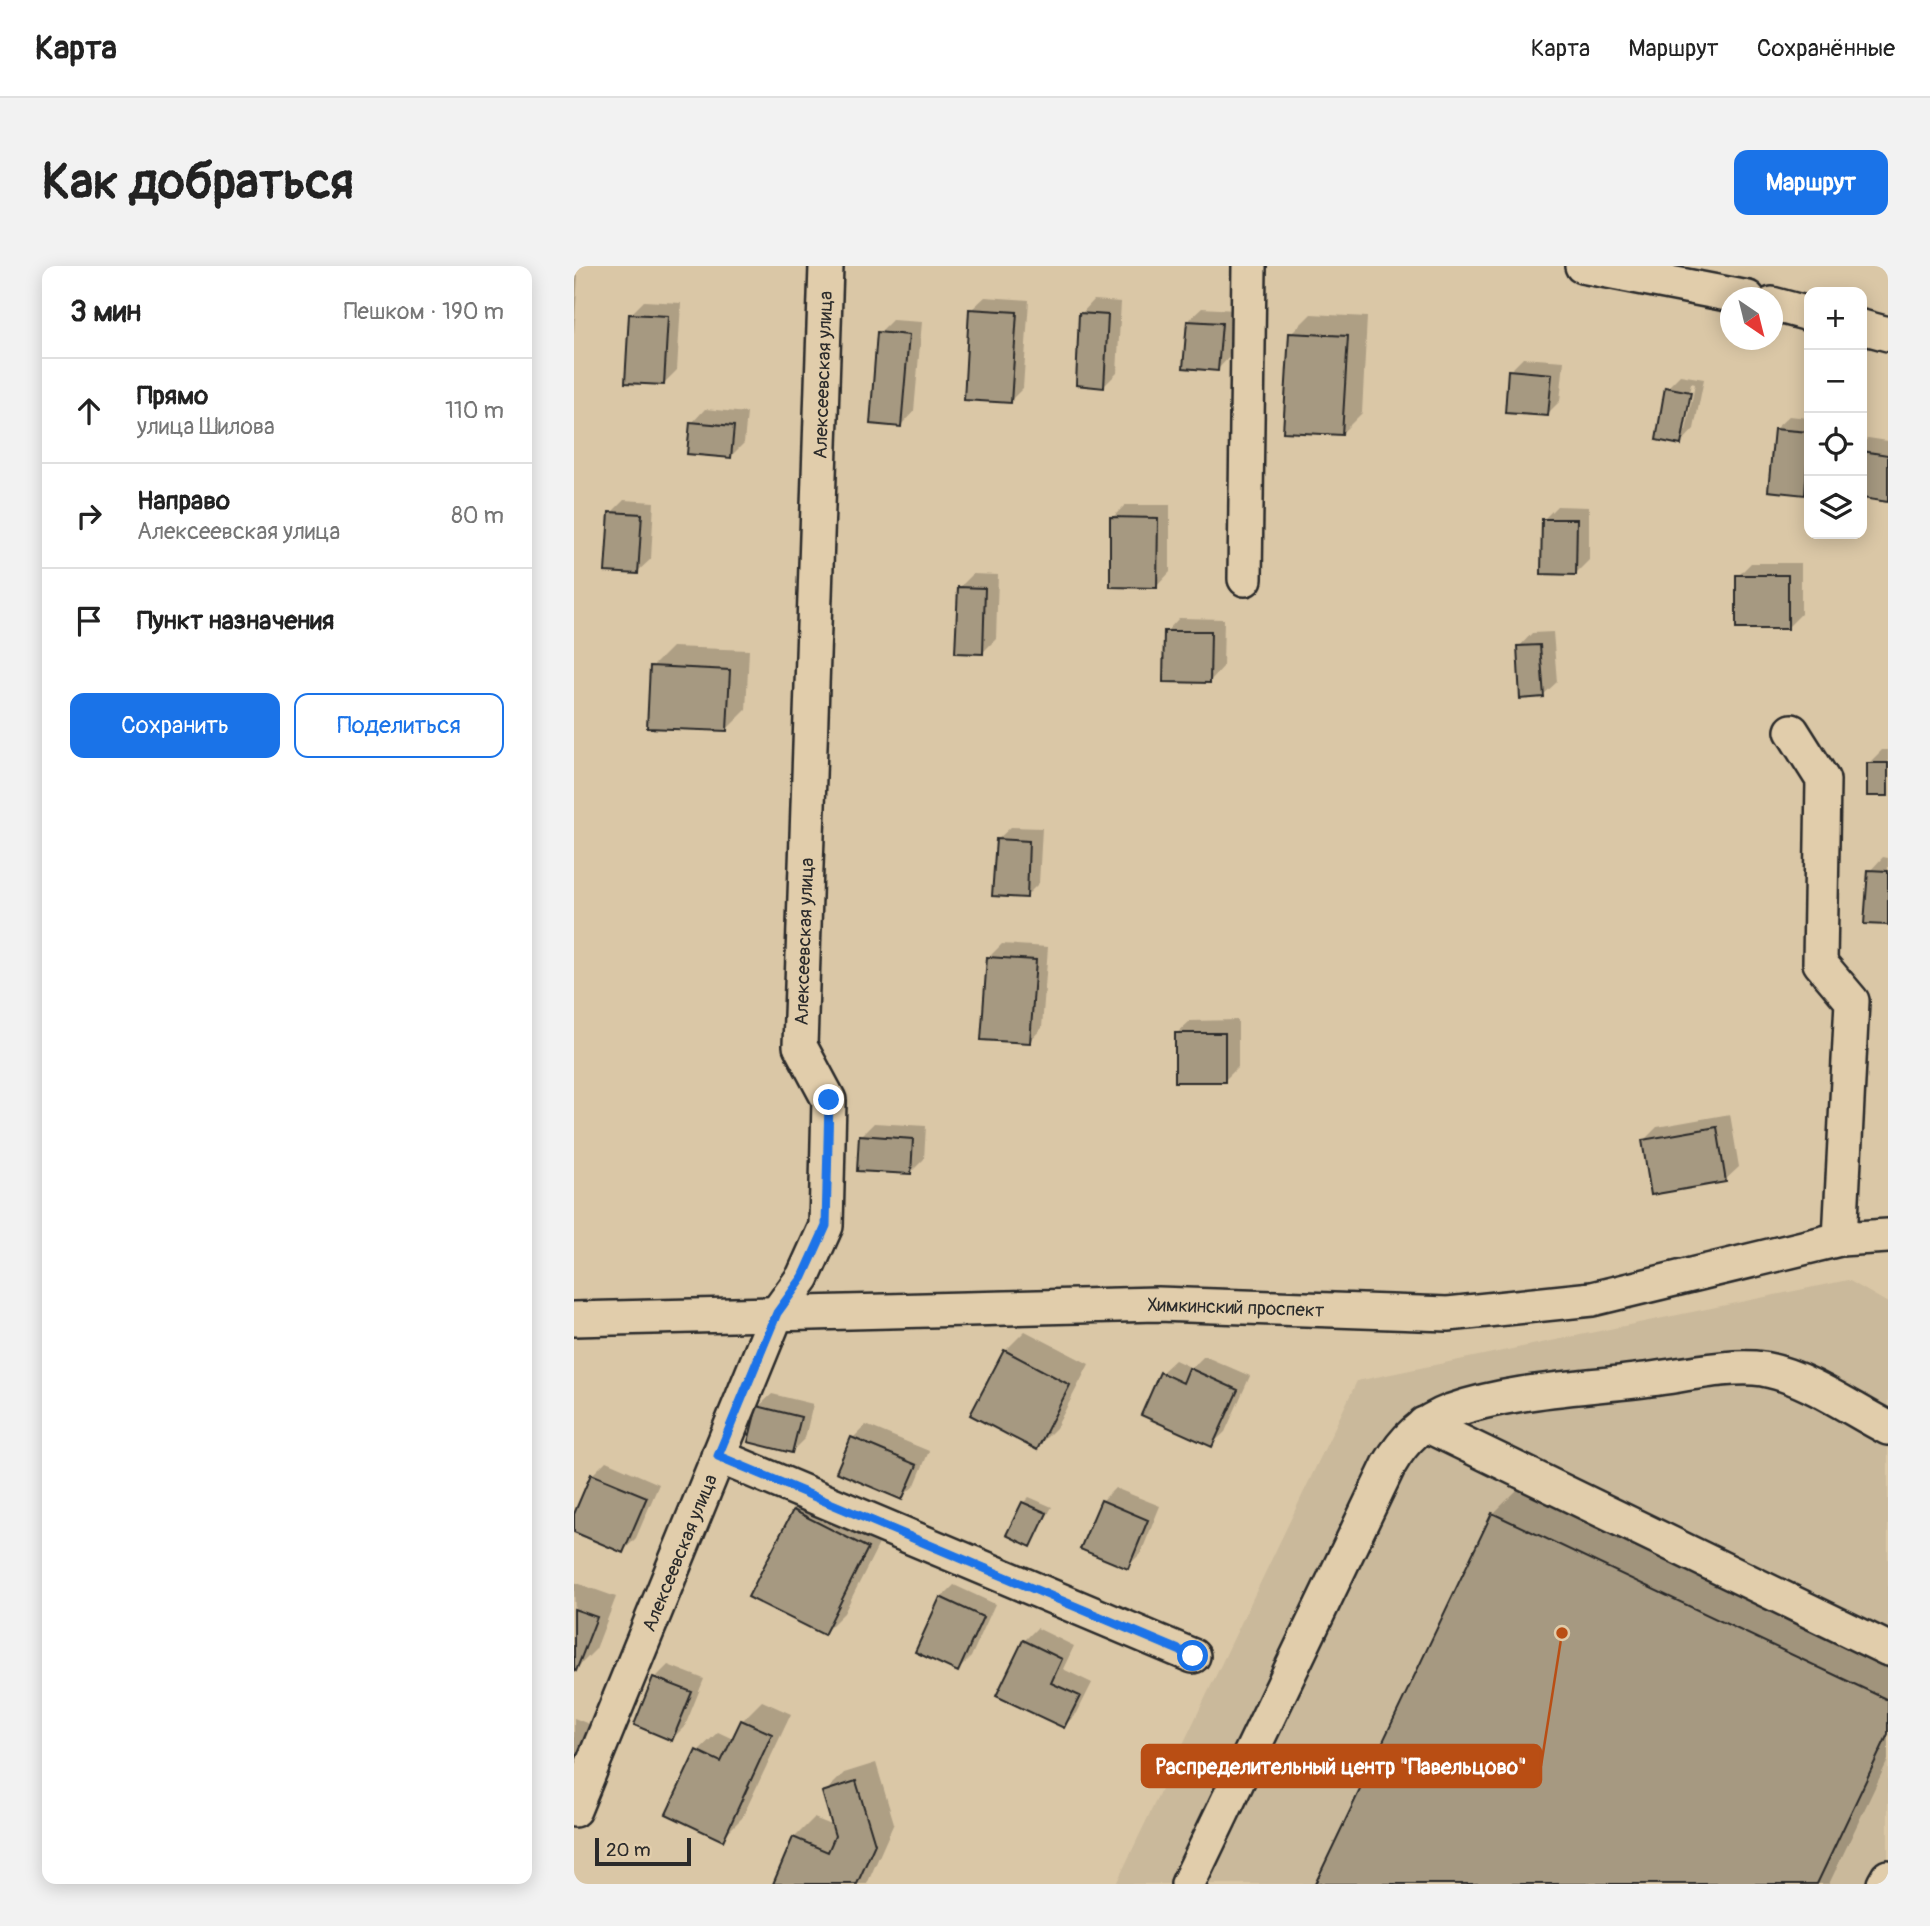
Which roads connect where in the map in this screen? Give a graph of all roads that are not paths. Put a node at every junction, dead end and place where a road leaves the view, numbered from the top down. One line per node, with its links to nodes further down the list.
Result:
1 (826, 266): 13 (street, Алексеевская улица)
2 (1249, 266): 9 (street)
3 (1582, 266): 4 (street)
4 (1720, 293)
5 (1783, 307): 6 (street)
6 (1804, 313)
7 (1867, 328): 8 (street)
8 (1888, 334)
9 (1245, 579)
10 (1792, 731): 12 (street)
11 (1888, 1236): 12 (street, Химкинский проспект)
12 (1840, 1239): 13 (street, Химкинский проспект)
13 (777, 1313): 14 (street, Химкинский проспект); 17 (street, Алексеевская улица)
14 (574, 1319)
15 (1424, 1424): 16 (street); 18 (street); 22 (street)
16 (1888, 1428)
17 (718, 1456): 19 (street); 20 (street, Алексеевская улица)
18 (1888, 1649)
19 (1193, 1656)
20 (574, 1810)
21 (1888, 1877): 23 (street)
22 (1188, 1884)
23 (1885, 1884)

